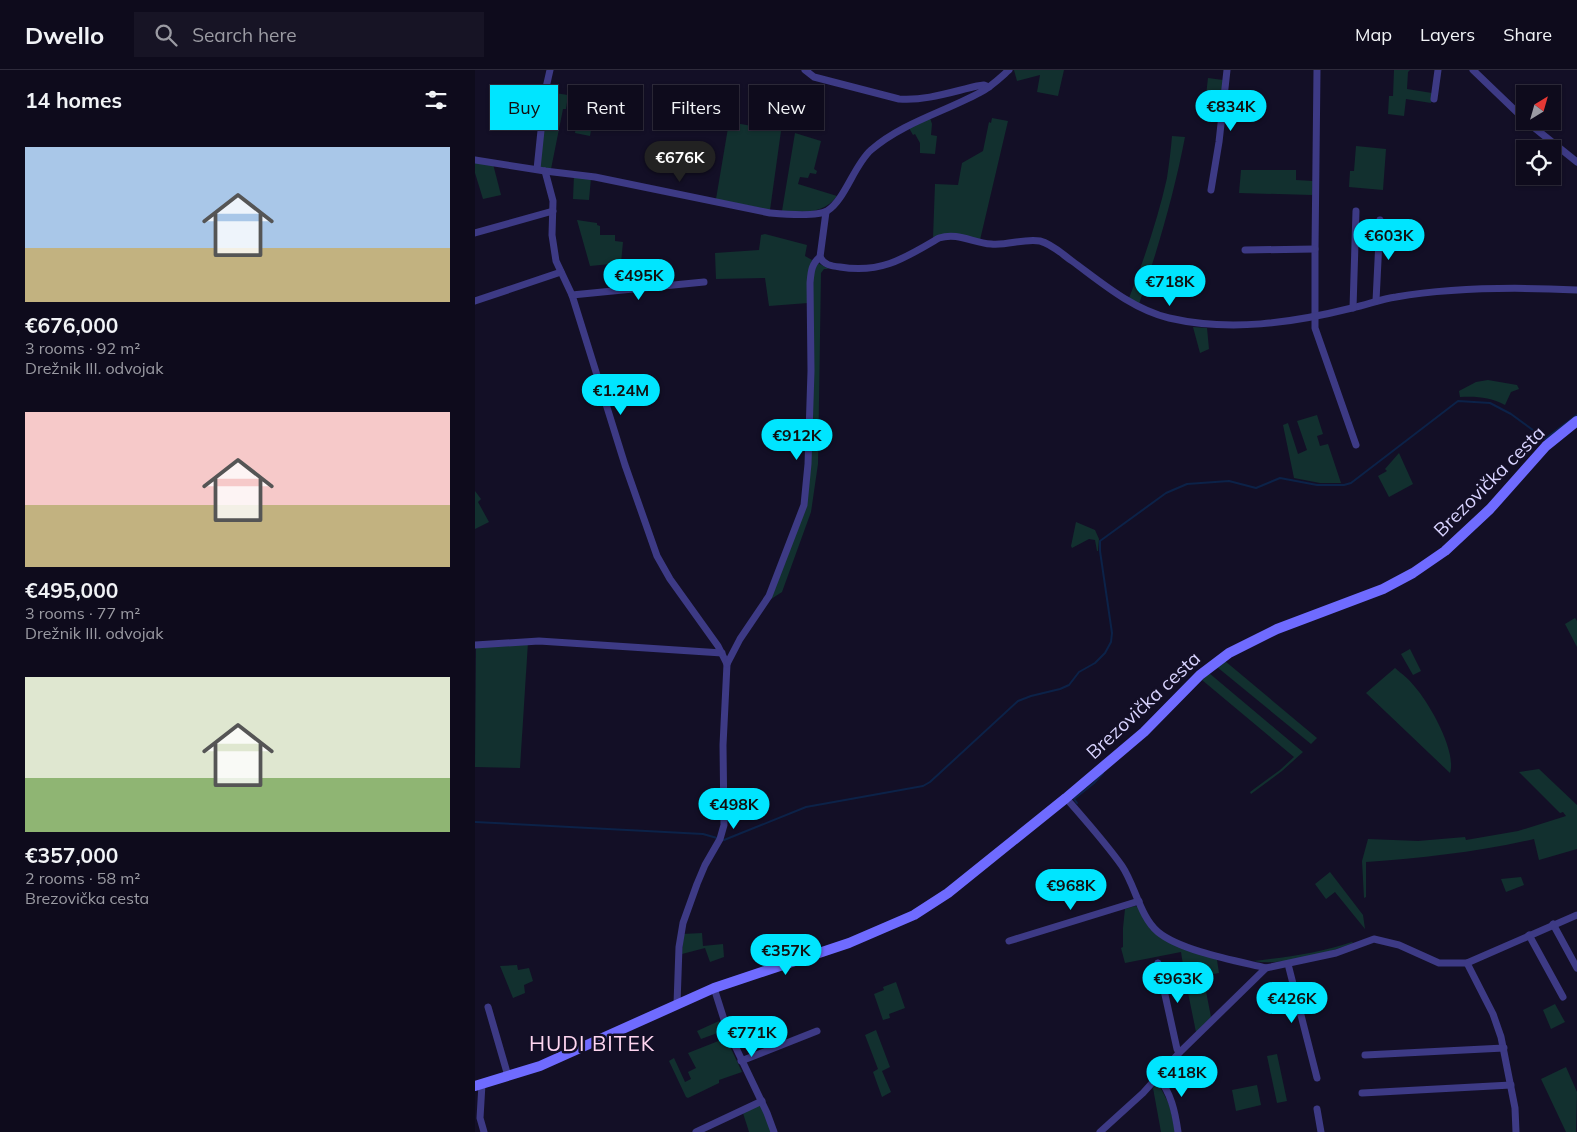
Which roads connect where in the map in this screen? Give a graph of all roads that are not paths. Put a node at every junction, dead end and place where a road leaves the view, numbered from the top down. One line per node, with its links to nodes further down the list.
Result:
1 (550, 70): 14 (street)
2 (805, 70): 8 (street)
3 (1009, 70): 8 (street)
4 (1227, 70): 16 (street)
5 (1317, 70): 22 (street)
6 (1438, 70): 9 (street)
7 (1473, 70): 10 (street)
8 (989, 87): 19 (street)
9 (1434, 100)
10 (1516, 111)
11 (1537, 130): 13 (street)
12 (475, 160): 14 (street)
13 (1577, 162)
14 (537, 169): 15 (street)
15 (545, 171): 17 (street); 19 (street)
16 (1211, 190)
17 (553, 210): 21 (street); 25 (street)
18 (1357, 211): 31 (street)
19 (826, 212): 24 (street)
20 (1380, 220): 30 (street)
21 (475, 233)
22 (1315, 249): 23 (street); 32 (street)
23 (1245, 250)
24 (820, 257): 32 (street); 37 (street)
25 (561, 272): 28 (street); 29 (street)
26 (704, 282): 28 (street)
27 (1577, 290): 30 (street)
28 (572, 295): 36 (street)
29 (475, 301)
30 (1376, 301): 31 (street)
31 (1353, 308): 32 (street)
32 (1315, 316): 34 (street)
33 (1577, 421): 38 (main road, Brezovička cesta)
34 (1355, 445)
35 (475, 645): 36 (street)
36 (722, 653): 37 (street)
37 (727, 664): 51 (street)
38 (1066, 798): 39 (street); 49 (main road, Brezovička cesta)
39 (1139, 901): 43 (street); 47 (street)
40 (1577, 915): 41 (street)
41 (1553, 924): 42 (street); 48 (street)
42 (1529, 935): 46 (street); 50 (street)
43 (1009, 941)
44 (1158, 963): 55 (street)
45 (1288, 964): 46 (street); 47 (street); 60 (street)
46 (1467, 964): 54 (street)
47 (1266, 968): 55 (street)
48 (1577, 968)
49 (714, 988): 51 (main road, Brezovička cesta); 57 (street)
50 (1563, 997)
51 (677, 1004): 58 (main road, Brezovička cesta)
52 (488, 1007): 58 (street)
53 (817, 1031): 57 (street)
54 (1504, 1048): 56 (street); 62 (street)
55 (1179, 1053): 59 (street)
56 (1365, 1055)
57 (741, 1061): 64 (street)
58 (508, 1076): 61 (main road, Brezovička cesta)
59 (1157, 1077): 69 (street); 70 (street)
60 (1317, 1078)
61 (479, 1085): 66 (street)
62 (1511, 1085): 63 (street); 72 (street)
63 (1362, 1093)
64 (761, 1101): 67 (street); 68 (street)
65 (1317, 1109): 71 (street)
66 (484, 1132)
67 (696, 1132)
68 (774, 1132)
69 (1100, 1132)
70 (1178, 1132)
71 (1321, 1132)
72 (1516, 1132)

